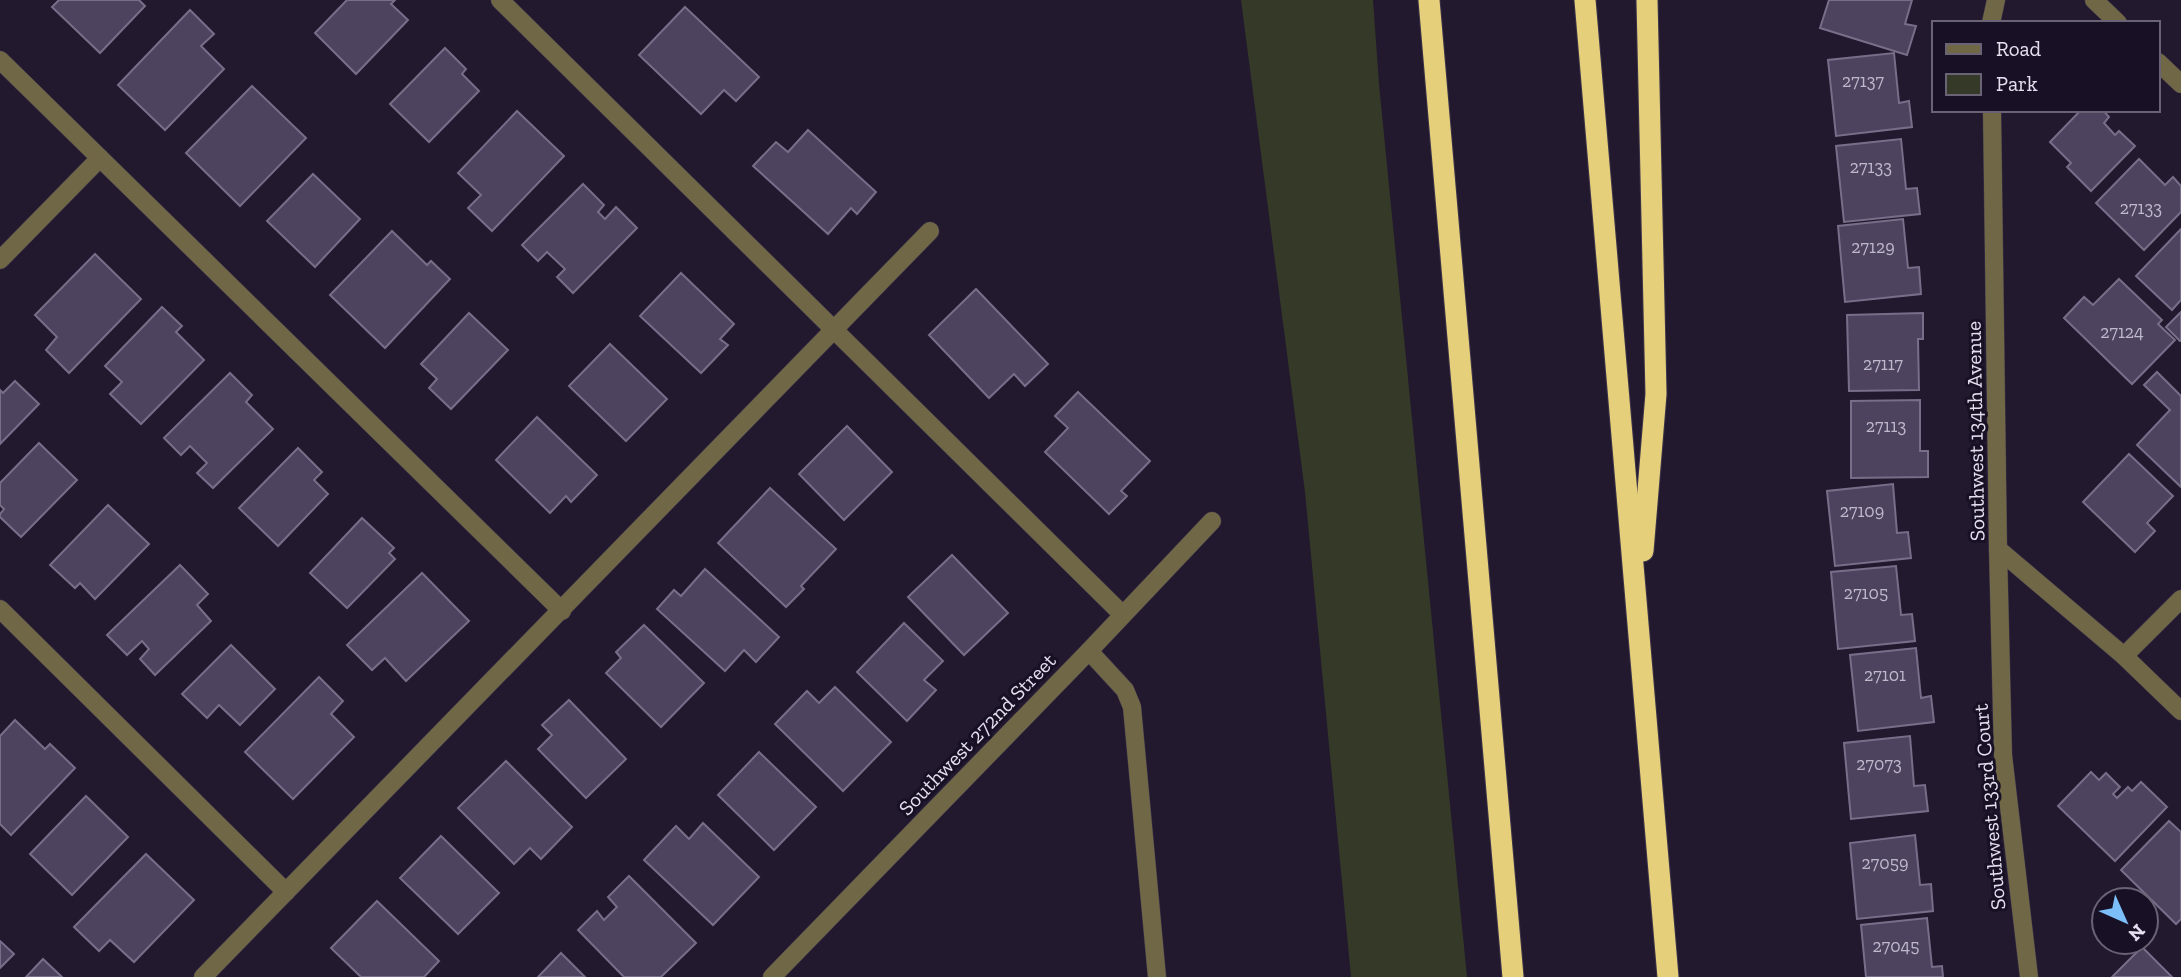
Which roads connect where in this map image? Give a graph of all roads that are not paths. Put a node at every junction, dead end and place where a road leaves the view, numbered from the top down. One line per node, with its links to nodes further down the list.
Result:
1 (500, 0): 16 (street)
2 (1429, 0): 31 (highway)
3 (1585, 0): 22 (highway)
4 (1647, 0): 22 (highway)
5 (1996, 0): 7 (street)
6 (2094, 0): 8 (street)
7 (1991, 21)
8 (2116, 21)
9 (0, 60): 13 (street)
10 (2160, 64): 11 (street)
11 (2181, 84)
12 (1992, 112): 18 (street, Southwest 134th Avenue)
13 (100, 159): 15 (street); 21 (street)
14 (930, 231): 16 (street)
15 (0, 260)
16 (834, 330): 21 (street); 23 (street)
17 (1212, 521): 23 (street, Southwest 272nd Street)
18 (1998, 549): 25 (street, Southwest 134th Avenue); 33 (street, Southwest 133rd Court)
19 (2181, 599): 25 (street)
20 (0, 610): 27 (street)
21 (562, 611): 27 (street)
22 (1637, 612): 32 (highway)
23 (1124, 615): 24 (street, Southwest 272nd Street)
24 (1089, 651): 29 (street, Southwest 272nd Street); 30 (street)
25 (2124, 656): 26 (street, Southwest 134th Avenue)
26 (2181, 711)
27 (286, 892): 28 (street)
28 (203, 977)
29 (772, 977)
30 (1157, 977)
31 (1513, 977)
32 (1668, 977)
33 (2029, 977)

